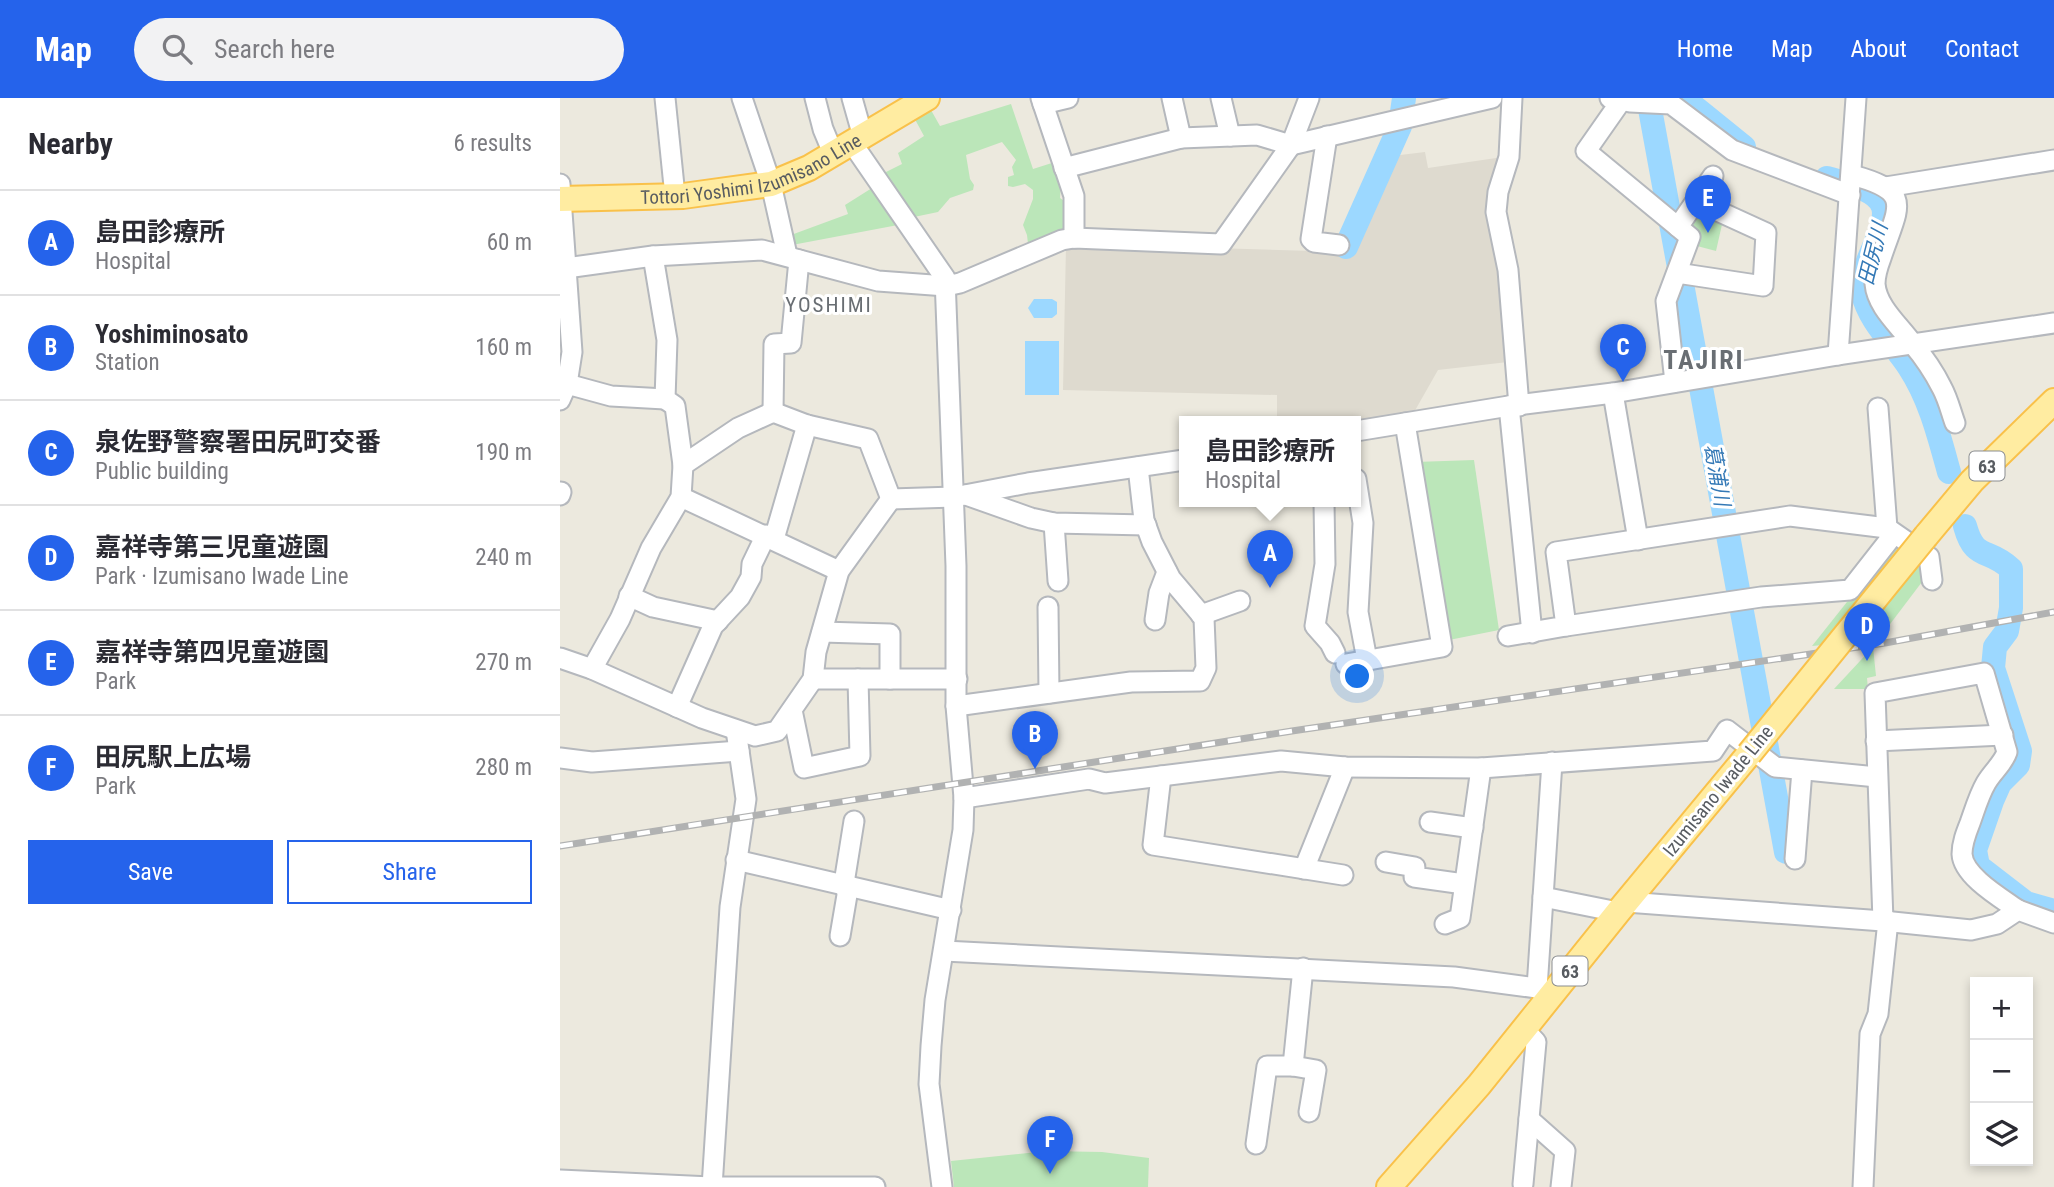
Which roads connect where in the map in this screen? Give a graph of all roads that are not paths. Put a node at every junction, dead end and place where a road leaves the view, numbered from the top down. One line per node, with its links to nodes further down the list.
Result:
1 (665, 98): 28 (street)
2 (742, 98): 25 (street)
3 (815, 98): 18 (street)
4 (852, 98): 18 (street)
5 (1068, 98): 14 (street)
6 (1172, 98): 17 (street)
7 (1221, 98): 15 (street)
8 (1309, 98): 19 (street)
9 (1492, 98): 16 (street)
10 (1512, 98): 47 (street)
11 (1856, 98): 22 (street)
12 (1616, 100): 27 (street); 31 (street)
13 (916, 101): 18 (main road, Tottori Yoshimi Izumisano Line)
14 (1042, 101): 21 (street)
15 (1230, 136): 17 (street); 19 (street)
16 (1327, 136): 19 (street); 33 (street)
17 (1181, 138): 21 (street)
18 (849, 144): 25 (main road, Tottori Yoshimi Izumisano Line); 38 (street)
19 (1291, 145): 32 (street)
20 (2054, 160): 26 (street)
21 (1064, 168): 32 (street)
22 (1852, 175): 26 (street); 27 (street)
23 (1713, 176): 30 (street)
24 (560, 184): 29 (street)
25 (771, 184): 28 (main road, Tottori Yoshimi Izumisano Line); 35 (street)
26 (1886, 187): 40 (street)
27 (1850, 195): 41 (street)
28 (675, 196): 29 (main road, Tottori Yoshimi Izumisano Line)
29 (560, 199): 36 (street)
30 (1696, 201): 31 (street); 37 (street)
31 (1678, 227): 37 (street)
32 (1074, 238): 38 (street)
33 (1339, 246)
34 (653, 256): 35 (street); 36 (street); 45 (street)
35 (793, 258): 38 (street); 49 (street)
36 (566, 268): 43 (street)
37 (1677, 272): 42 (street)
38 (946, 286): 57 (street)
39 (2054, 323): 40 (street)
40 (1914, 344): 41 (street); 51 (street)
41 (1838, 355): 42 (street)
42 (1675, 382): 44 (street)
43 (564, 392): 45 (street)
44 (1612, 393): 47 (street); 66 (street)
45 (665, 399): 55 (street)
46 (2054, 401): 115 (main road, Izumisano Iwade Line / 63, bridge)
47 (1514, 406): 50 (street); 79 (street)
48 (1878, 408): 64 (street)
49 (773, 412): 52 (street); 55 (street)
50 (1405, 423): 53 (street); 82 (street)
51 (1955, 423)
52 (807, 425): 59 (street); 65 (street)
53 (1361, 429)
54 (1179, 461): 56 (street)
55 (683, 465): 58 (street)
56 (1138, 467): 57 (street); 63 (street)
57 (959, 496): 59 (street); 62 (street); 87 (street)
58 (681, 497): 65 (street); 71 (street)
59 (891, 499): 67 (street)
60 (1324, 507): 82 (street)
61 (1360, 507): 82 (street)
62 (1054, 523): 63 (street); 70 (street)
63 (1146, 525): 68 (street)
64 (1887, 528): 66 (street); 69 (street); 77 (street)
65 (770, 538): 67 (street); 76 (street)
66 (1638, 540): 77 (street)
67 (839, 571): 78 (street)
68 (1167, 572): 74 (street); 75 (street)
69 (1932, 580)
70 (1058, 581)
71 (629, 596): 76 (street); 83 (street)
72 (1240, 601): 74 (street)
73 (1048, 607): 88 (street)
74 (1201, 615): 88 (street)
75 (1155, 620)
76 (718, 621): 90 (street)
77 (1566, 626): 79 (street)
78 (822, 632): 84 (street); 86 (street)
79 (1532, 633): 80 (street)
80 (1508, 636)
81 (560, 658): 83 (street)
82 (1367, 660)
83 (592, 669): 90 (street)
84 (813, 679): 85 (street); 91 (street)
85 (858, 679): 86 (street); 91 (street)
86 (890, 679): 87 (street)
87 (957, 679): 89 (street)
88 (1049, 693): 89 (street)
89 (956, 706): 103 (street)
90 (677, 707): 92 (street)
91 (792, 710): 92 (street)
92 (736, 730): 95 (street)
93 (2003, 735): 94 (street); 94 (street); 117 (street)
94 (1876, 741): 102 (street)
95 (740, 751): 96 (street); 108 (street)
96 (560, 758)
97 (1552, 762): 99 (street); 100 (street); 114 (street)
98 (1345, 766): 99 (street); 101 (street); 110 (street)
99 (1481, 768): 106 (street)
100 (1802, 770): 102 (street); 107 (street)
101 (1161, 776): 103 (street); 110 (street)
102 (1877, 777): 118 (street)
103 (964, 798): 116 (street)
104 (854, 821): 113 (street)
105 (1430, 822): 106 (street)
106 (1473, 828): 112 (street)
107 (1795, 859)
108 (736, 860): 113 (street); 132 (street)
109 (1386, 862): 112 (street)
110 (1304, 869): 111 (street)
111 (1343, 875)
112 (1464, 884): 119 (street)
113 (846, 887): 116 (street); 121 (street)
114 (1544, 897): 115 (street); 124 (street)
115 (1622, 907): 118 (street); 124 (main road, Izumisano Iwade Line / 63)
116 (951, 910): 122 (street)
117 (2018, 910): 118 (street); 120 (street)
118 (1885, 921): 137 (street)
119 (1445, 923)
120 (2054, 923)
121 (840, 936)
122 (944, 951): 123 (street); 134 (street)
123 (1303, 968): 124 (street); 126 (street)
124 (1543, 993): 125 (main road, Izumisano Iwade Line / 63)
125 (1524, 1029): 128 (street); 135 (main road, Izumisano Iwade Line / 63)
126 (1293, 1066): 127 (street); 129 (street)
127 (1309, 1112)
128 (1529, 1119): 131 (street); 136 (street)
129 (1256, 1144)
130 (560, 1180): 132 (street)
131 (1523, 1184)
132 (713, 1187): 133 (street)
133 (875, 1187)
134 (942, 1187)
135 (1389, 1187)
136 (1561, 1187)
137 (1863, 1187)

